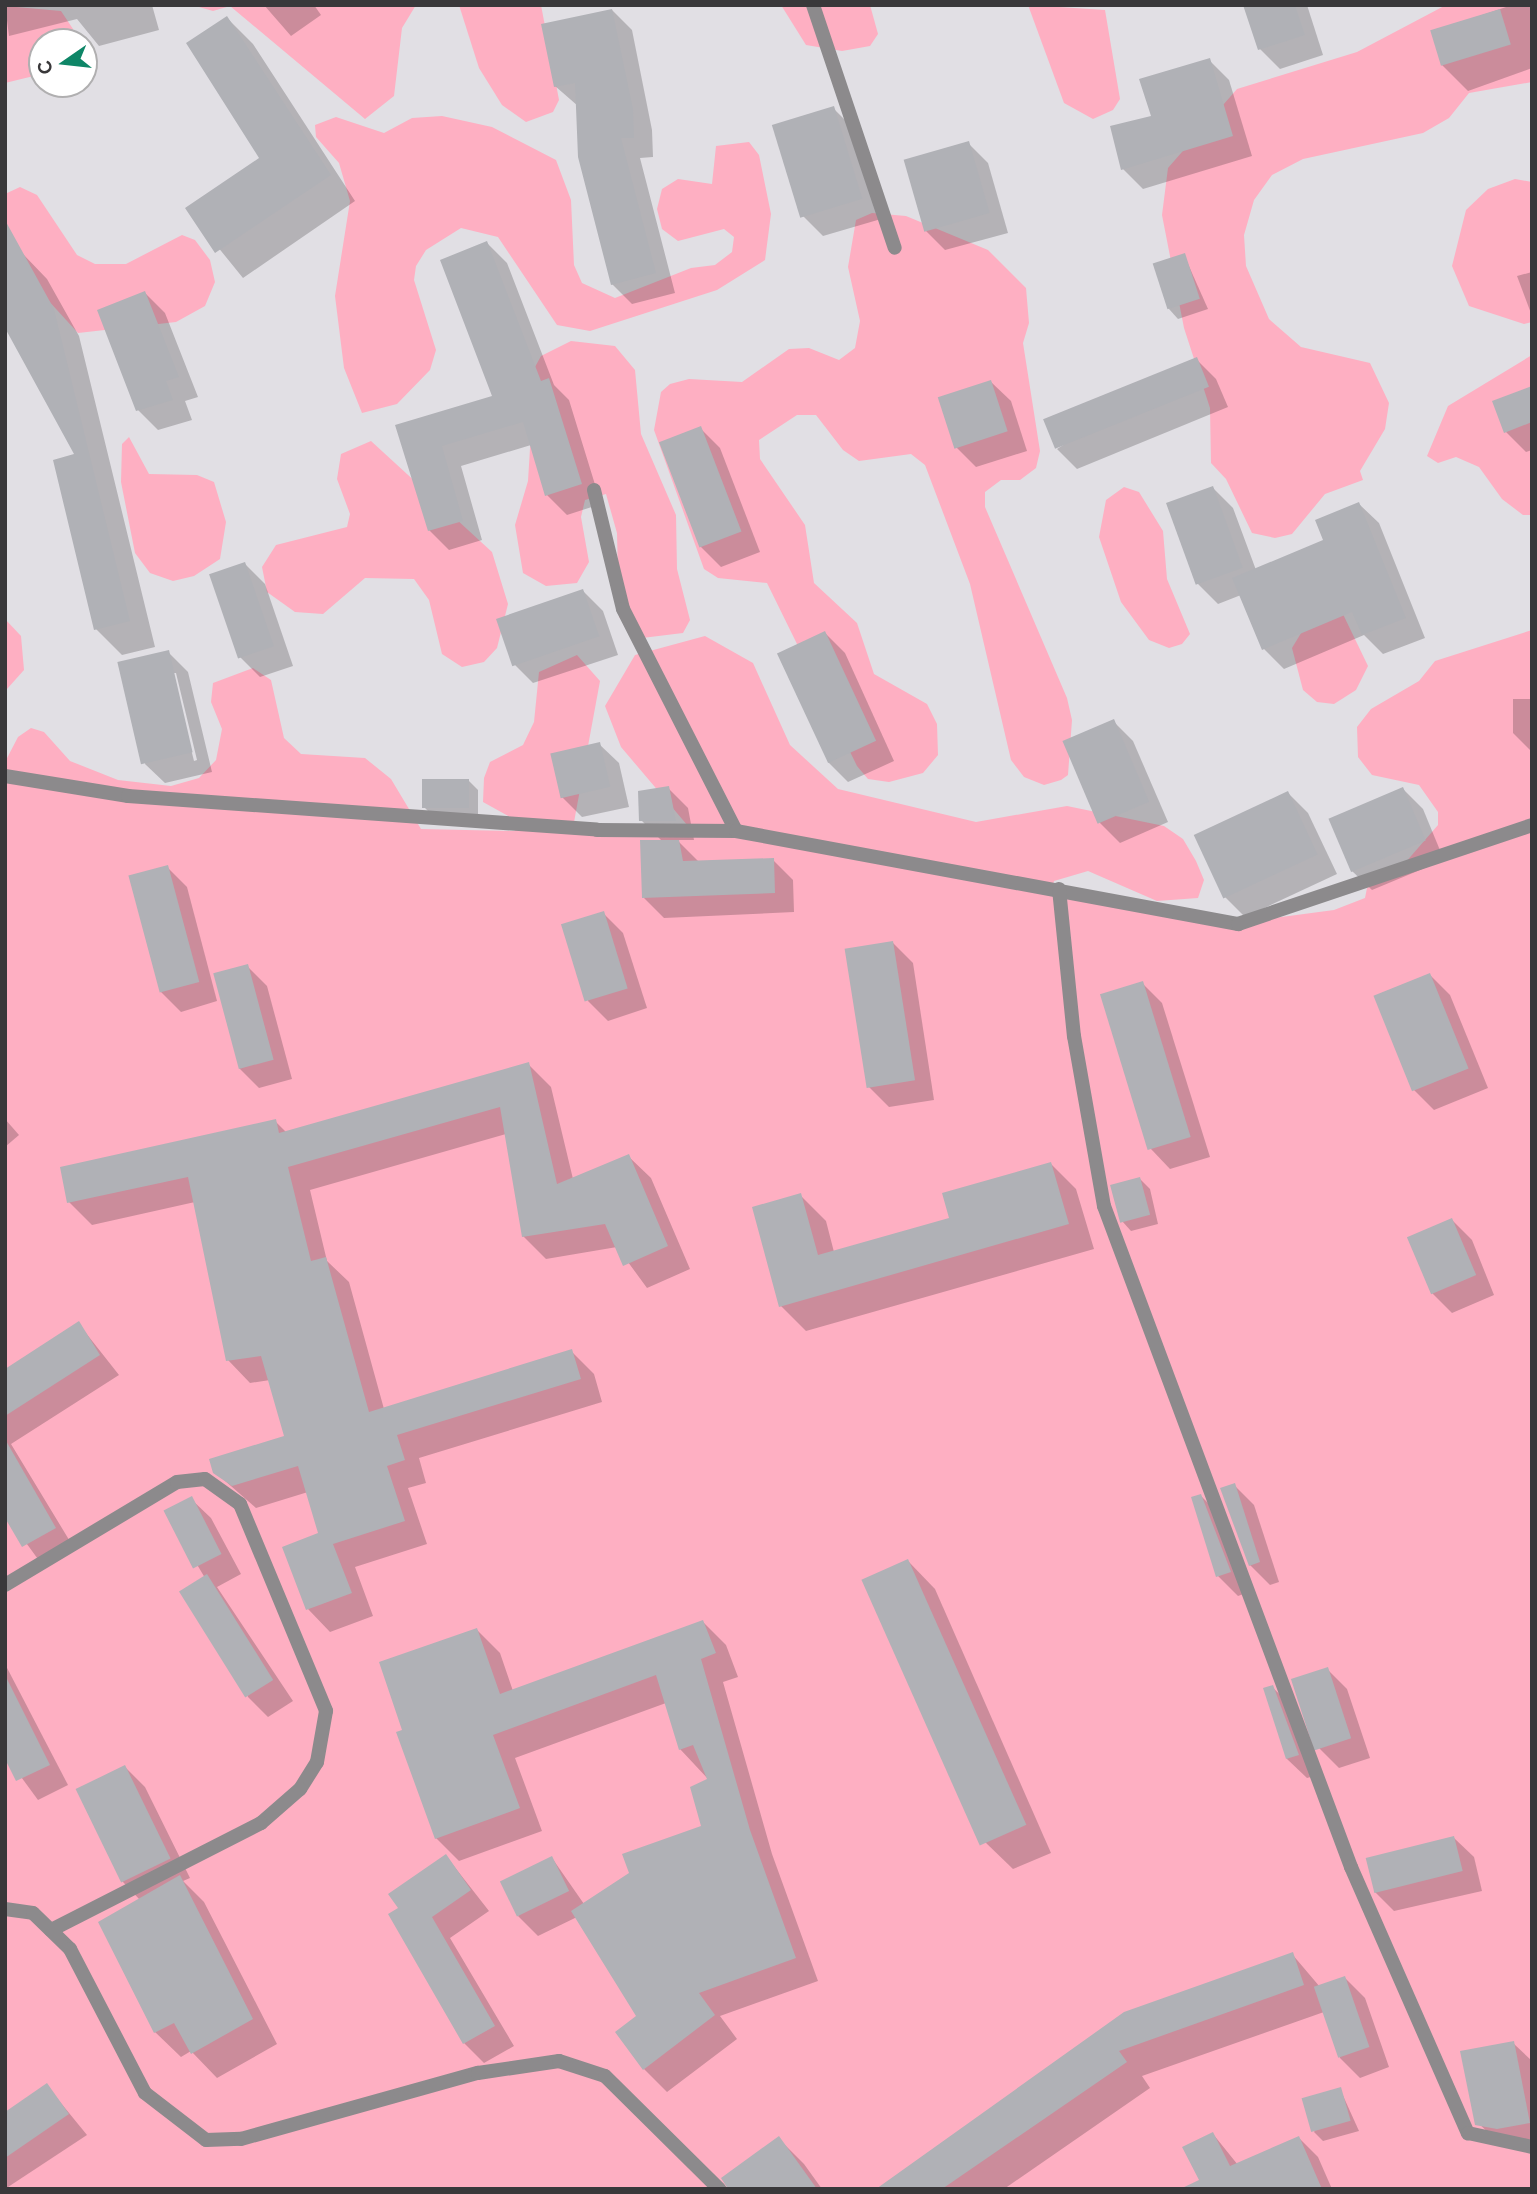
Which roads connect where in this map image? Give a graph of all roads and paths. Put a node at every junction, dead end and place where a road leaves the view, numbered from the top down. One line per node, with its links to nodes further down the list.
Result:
1 (813, 5): 2 (lane)
2 (895, 248)
3 (594, 490): 6 (lane)
4 (5, 776): 6 (lane)
5 (1532, 825): 7 (lane)
6 (736, 831): 7 (lane)
7 (1059, 889): 11 (lane)
8 (5, 1585): 10 (lane)
9 (5, 1909): 10 (lane)
10 (51, 1930): 12 (lane)
11 (1532, 2147)
12 (718, 2188)

